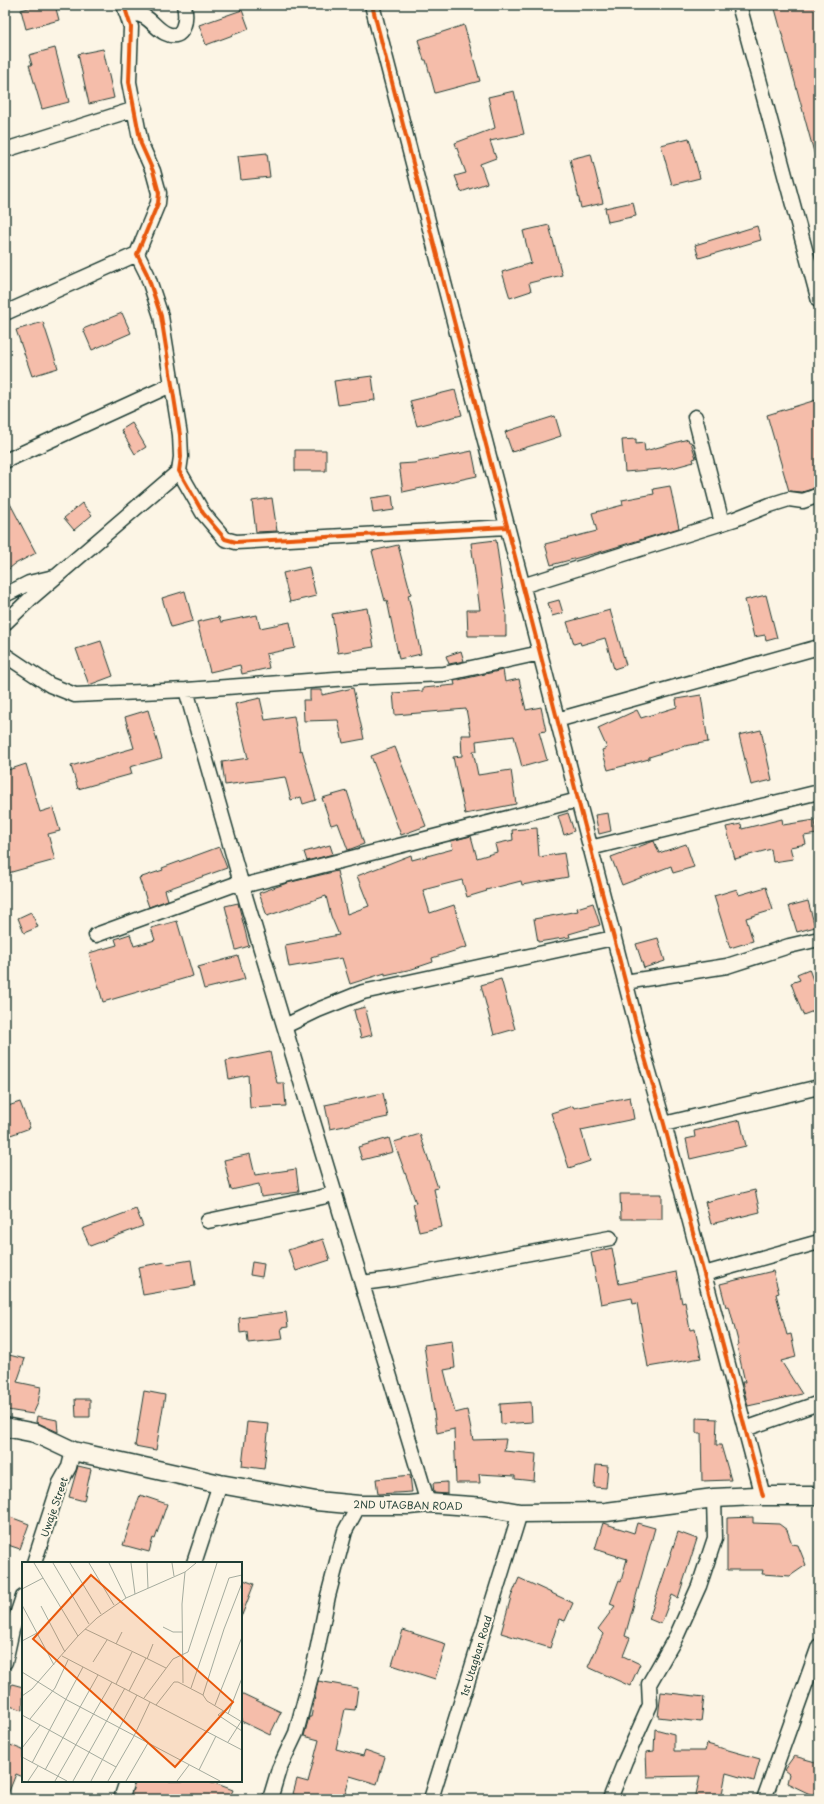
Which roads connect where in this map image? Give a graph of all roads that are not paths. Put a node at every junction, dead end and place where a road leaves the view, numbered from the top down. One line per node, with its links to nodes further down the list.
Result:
1 (184, 5): 4 (street)
2 (372, 5): 16 (street)
3 (739, 5): 8 (street)
4 (125, 9): 5 (street)
5 (135, 109): 6 (street); 7 (street)
6 (5, 150)
7 (137, 254): 9 (street); 10 (street)
8 (819, 301)
9 (5, 313)
10 (172, 385): 12 (street); 13 (street)
11 (695, 416): 15 (street)
12 (5, 460)
13 (179, 471): 16 (street); 17 (street)
14 (819, 495): 15 (street)
15 (722, 523): 18 (street)
16 (507, 527): 18 (street)
17 (56, 576): 19 (street); 20 (street)
18 (522, 586): 22 (street)
19 (5, 595)
20 (5, 622)
21 (819, 646): 25 (street)
22 (540, 653): 24 (street); 25 (street)
23 (5, 656): 24 (street)
24 (186, 690): 29 (street)
25 (557, 720): 27 (street)
26 (819, 792): 28 (street)
27 (578, 800): 28 (street); 29 (street)
28 (590, 848): 31 (street)
29 (241, 884): 30 (street); 34 (street)
30 (96, 935)
31 (614, 938): 33 (street); 34 (street)
32 (819, 939): 33 (street)
33 (625, 982): 36 (street)
34 (285, 1026): 37 (street)
35 (819, 1087): 36 (street)
36 (664, 1124): 41 (street)
37 (335, 1193): 38 (street); 42 (street)
38 (208, 1221)
39 (610, 1238): 42 (street)
40 (819, 1242): 41 (street)
41 (704, 1274): 45 (street)
42 (362, 1283): 51 (street)
43 (819, 1403): 45 (street)
44 (5, 1427): 46 (street, 2ND UTAGBAN ROAD)
45 (745, 1429): 48 (street)
46 (73, 1451): 47 (street, 2ND UTAGBAN ROAD); 54 (street, Uwaje Street)
47 (220, 1484): 52 (street, 2ND UTAGBAN ROAD); 55 (street)
48 (763, 1496): 49 (street, 2ND UTAGBAN ROAD); 50 (street, 2ND UTAGBAN ROAD)
49 (819, 1496)
50 (714, 1498): 53 (street, 2ND UTAGBAN ROAD); 63 (street)
51 (428, 1503): 52 (street, 2ND UTAGBAN ROAD); 53 (street, 2ND UTAGBAN ROAD)
52 (359, 1505): 61 (street)
53 (520, 1513): 62 (street, 1st Utagban Road)
54 (34, 1562)
55 (194, 1562)
56 (22, 1600): 58 (street)
57 (819, 1646): 64 (street)
58 (5, 1662)
59 (127, 1782): 60 (street)
60 (121, 1799)
61 (270, 1799)
62 (431, 1799)
63 (610, 1799)
64 (764, 1799)

